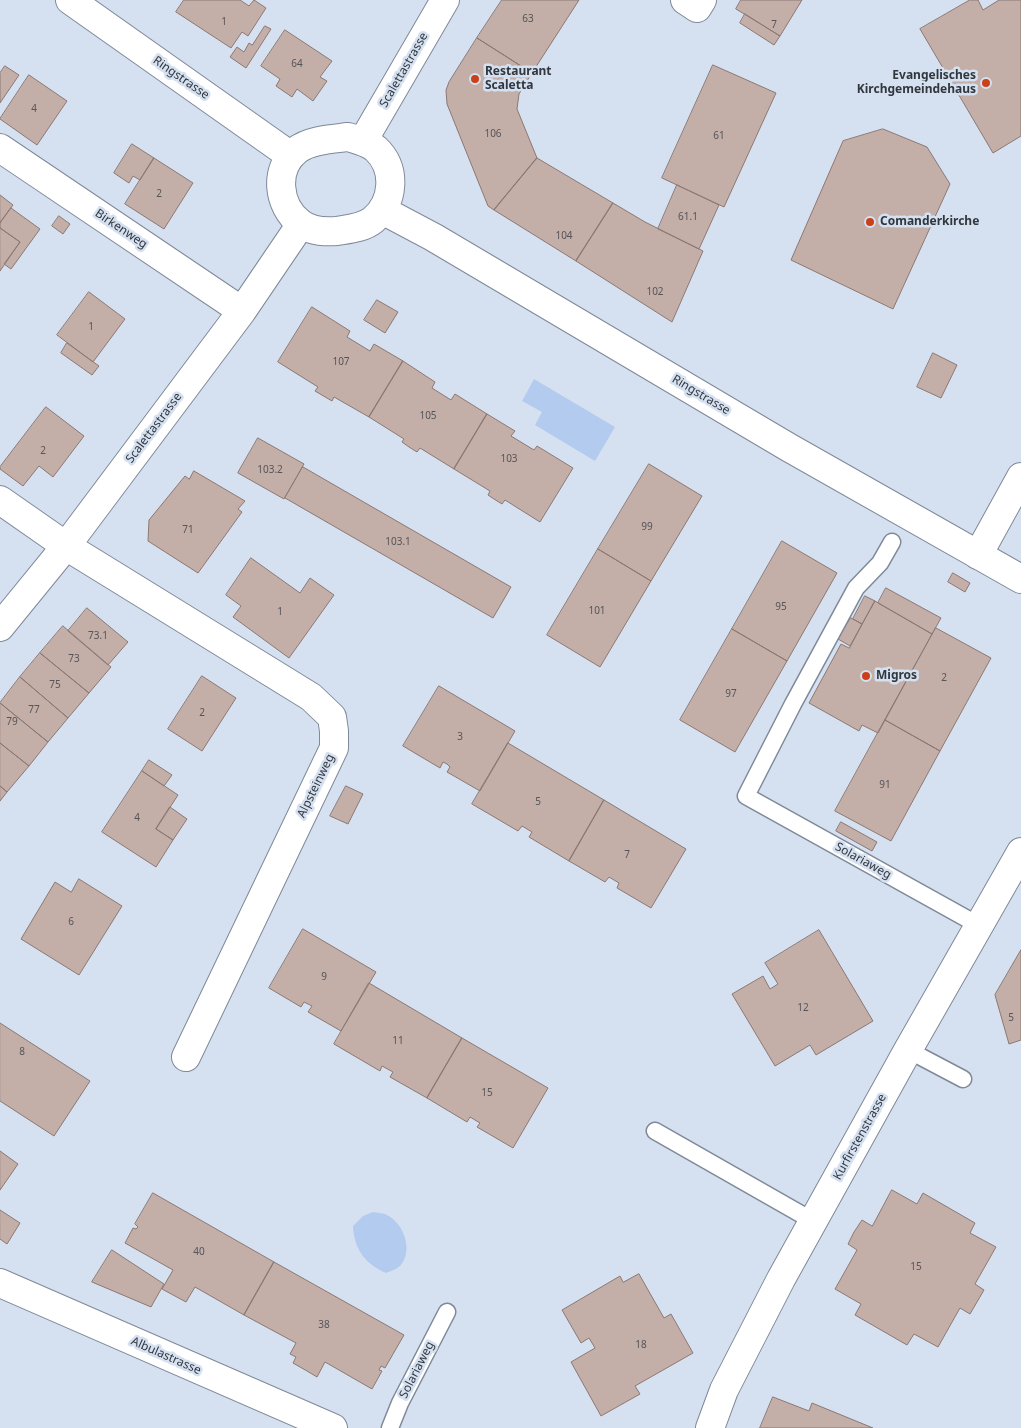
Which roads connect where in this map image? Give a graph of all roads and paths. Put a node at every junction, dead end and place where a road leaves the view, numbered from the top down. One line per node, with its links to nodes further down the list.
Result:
1 (70, 0): 7 (street, Ringstrasse)
2 (685, 0): 3 (street)
3 (702, 0)
4 (439, 2): 5 (street, Scalettastrasse)
5 (362, 141): 7 (street); 8 (street)
6 (0, 148): 10 (street, Birkenweg)
7 (291, 156): 9 (street)
8 (382, 210): 9 (street); 15 (street, Ringstrasse)
9 (301, 224): 10 (street, Scalettastrasse)
10 (242, 311): 14 (street, Scalettastrasse)
11 (1021, 477): 15 (street)
12 (0, 500): 14 (street, Alpsteinweg)
13 (892, 542): 19 (lane, Solariaweg)
14 (66, 546): 17 (street, Scalettastrasse); 21 (street, Alpsteinweg)
15 (978, 555): 16 (street, Ringstrasse)
16 (1021, 579)
17 (0, 627)
18 (1021, 852): 19 (street, Kurfirstenstrasse)
19 (980, 926): 20 (street, Kurfirstenstrasse)
20 (908, 1050): 22 (lane); 24 (street, Kurfirstenstrasse)
21 (186, 1057)
22 (963, 1080)
23 (655, 1131): 24 (lane)
24 (813, 1221): 29 (street, Kurfirstenstrasse)
25 (0, 1283): 27 (street, Albulastrasse)
26 (446, 1312): 28 (lane, Solariaweg)
27 (315, 1425)
28 (390, 1428)
29 (710, 1428)

